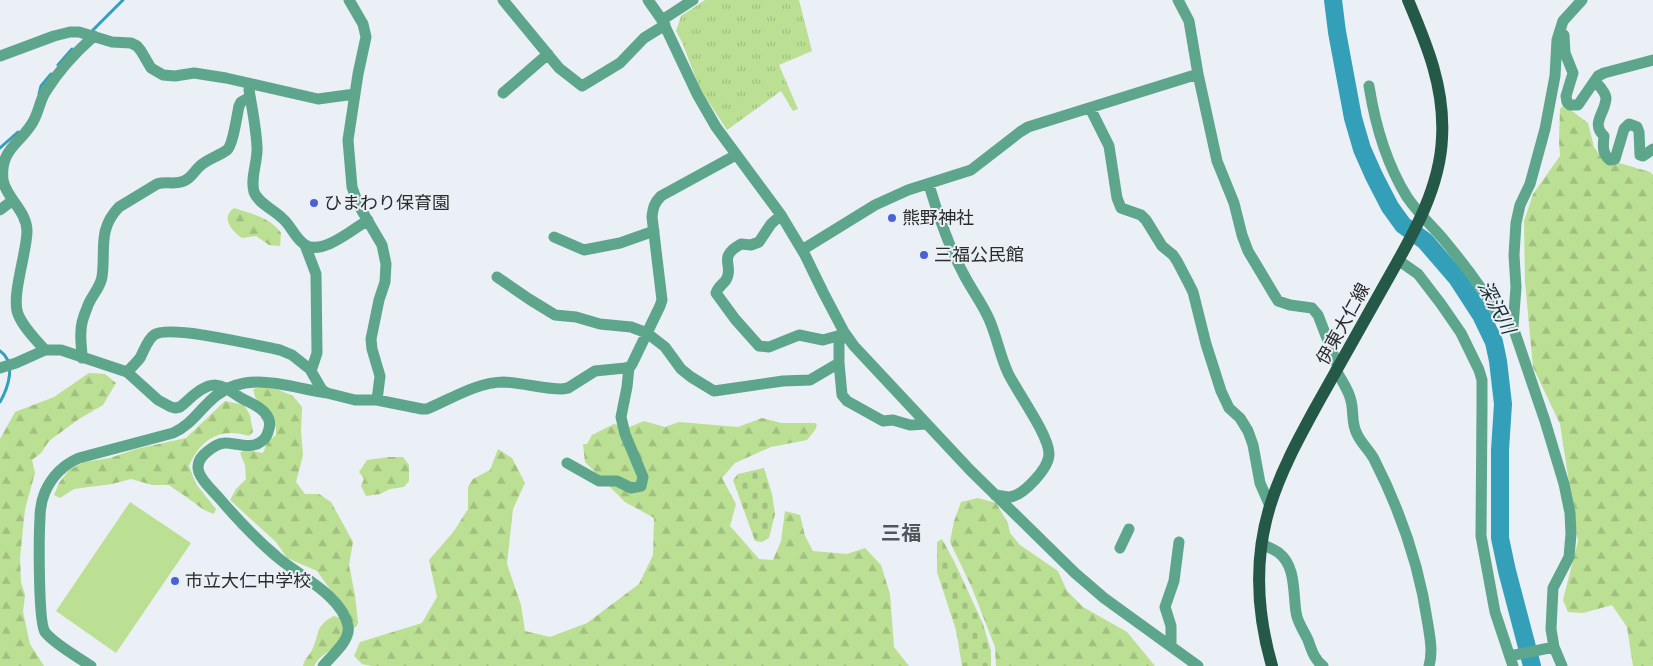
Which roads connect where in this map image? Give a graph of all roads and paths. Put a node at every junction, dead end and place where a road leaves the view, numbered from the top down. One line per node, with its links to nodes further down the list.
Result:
1 (349, 0): 19 (street)
2 (503, 0): 11 (street)
3 (648, 0): 9 (street)
4 (694, 0): 9 (street)
5 (1178, 0): 14 (street)
6 (1408, 0): 28 (main road, 伊東大仁線)
7 (1582, 0): 8 (street)
8 (1563, 21): 15 (street); 59 (street)
9 (663, 23): 11 (street); 23 (street)
10 (94, 36): 12 (street); 16 (street); 25 (street)
11 (548, 54): 18 (street)
12 (0, 56)
13 (1653, 60): 15 (street)
14 (1198, 74): 21 (street); 44 (street)
15 (1595, 81): 22 (street)
16 (248, 83): 19 (street); 20 (street)
17 (1368, 86): 28 (street)
18 (503, 93)
19 (355, 94): 29 (street)
20 (250, 97): 32 (street); 40 (street)
21 (1090, 108): 24 (street); 53 (street)
22 (1653, 149)
23 (736, 155): 27 (street); 30 (street)
24 (928, 185): 33 (street); 52 (street)
25 (13, 200): 26 (street); 39 (street)
26 (0, 210)
27 (781, 215): 33 (street); 38 (street)
28 (1420, 216): 34 (main road, 伊東大仁線); 36 (street)
29 (368, 220): 32 (street); 49 (street)
30 (654, 231): 31 (street); 37 (street)
31 (554, 237)
32 (305, 245): 45 (street)
33 (802, 250): 38 (street)
34 (1401, 255): 44 (main road, 伊東大仁線); 60 (street)
35 (497, 277): 37 (street)
36 (1498, 314)
37 (647, 333): 41 (street); 42 (street)
38 (843, 334): 41 (street); 50 (street)
39 (45, 350): 40 (street); 43 (street)
40 (82, 358): 46 (street)
41 (840, 363): 50 (street)
42 (629, 367): 49 (street); 51 (street)
43 (0, 368)
44 (1337, 368): 53 (main road, 伊東大仁線); 66 (street)
45 (311, 370): 46 (street); 48 (street)
46 (127, 372): 47 (street)
47 (228, 388): 48 (street); 61 (street); 62 (street)
48 (326, 393): 49 (street)
49 (377, 400)
50 (926, 424): 52 (street)
51 (567, 463)
52 (995, 495): 58 (street)
53 (1270, 506): 56 (main road, 伊東大仁線)
54 (1129, 529): 57 (street)
55 (1179, 542): 58 (street)
56 (1262, 544): 64 (main road, 伊東大仁線); 65 (street)
57 (1120, 548)
58 (1171, 646): 63 (street)
59 (1551, 647): 60 (street); 67 (street)
60 (1513, 659)
61 (91, 666)
62 (323, 666)
63 (1198, 666)
64 (1272, 666)
65 (1323, 666)
66 (1429, 666)
67 (1562, 666)

